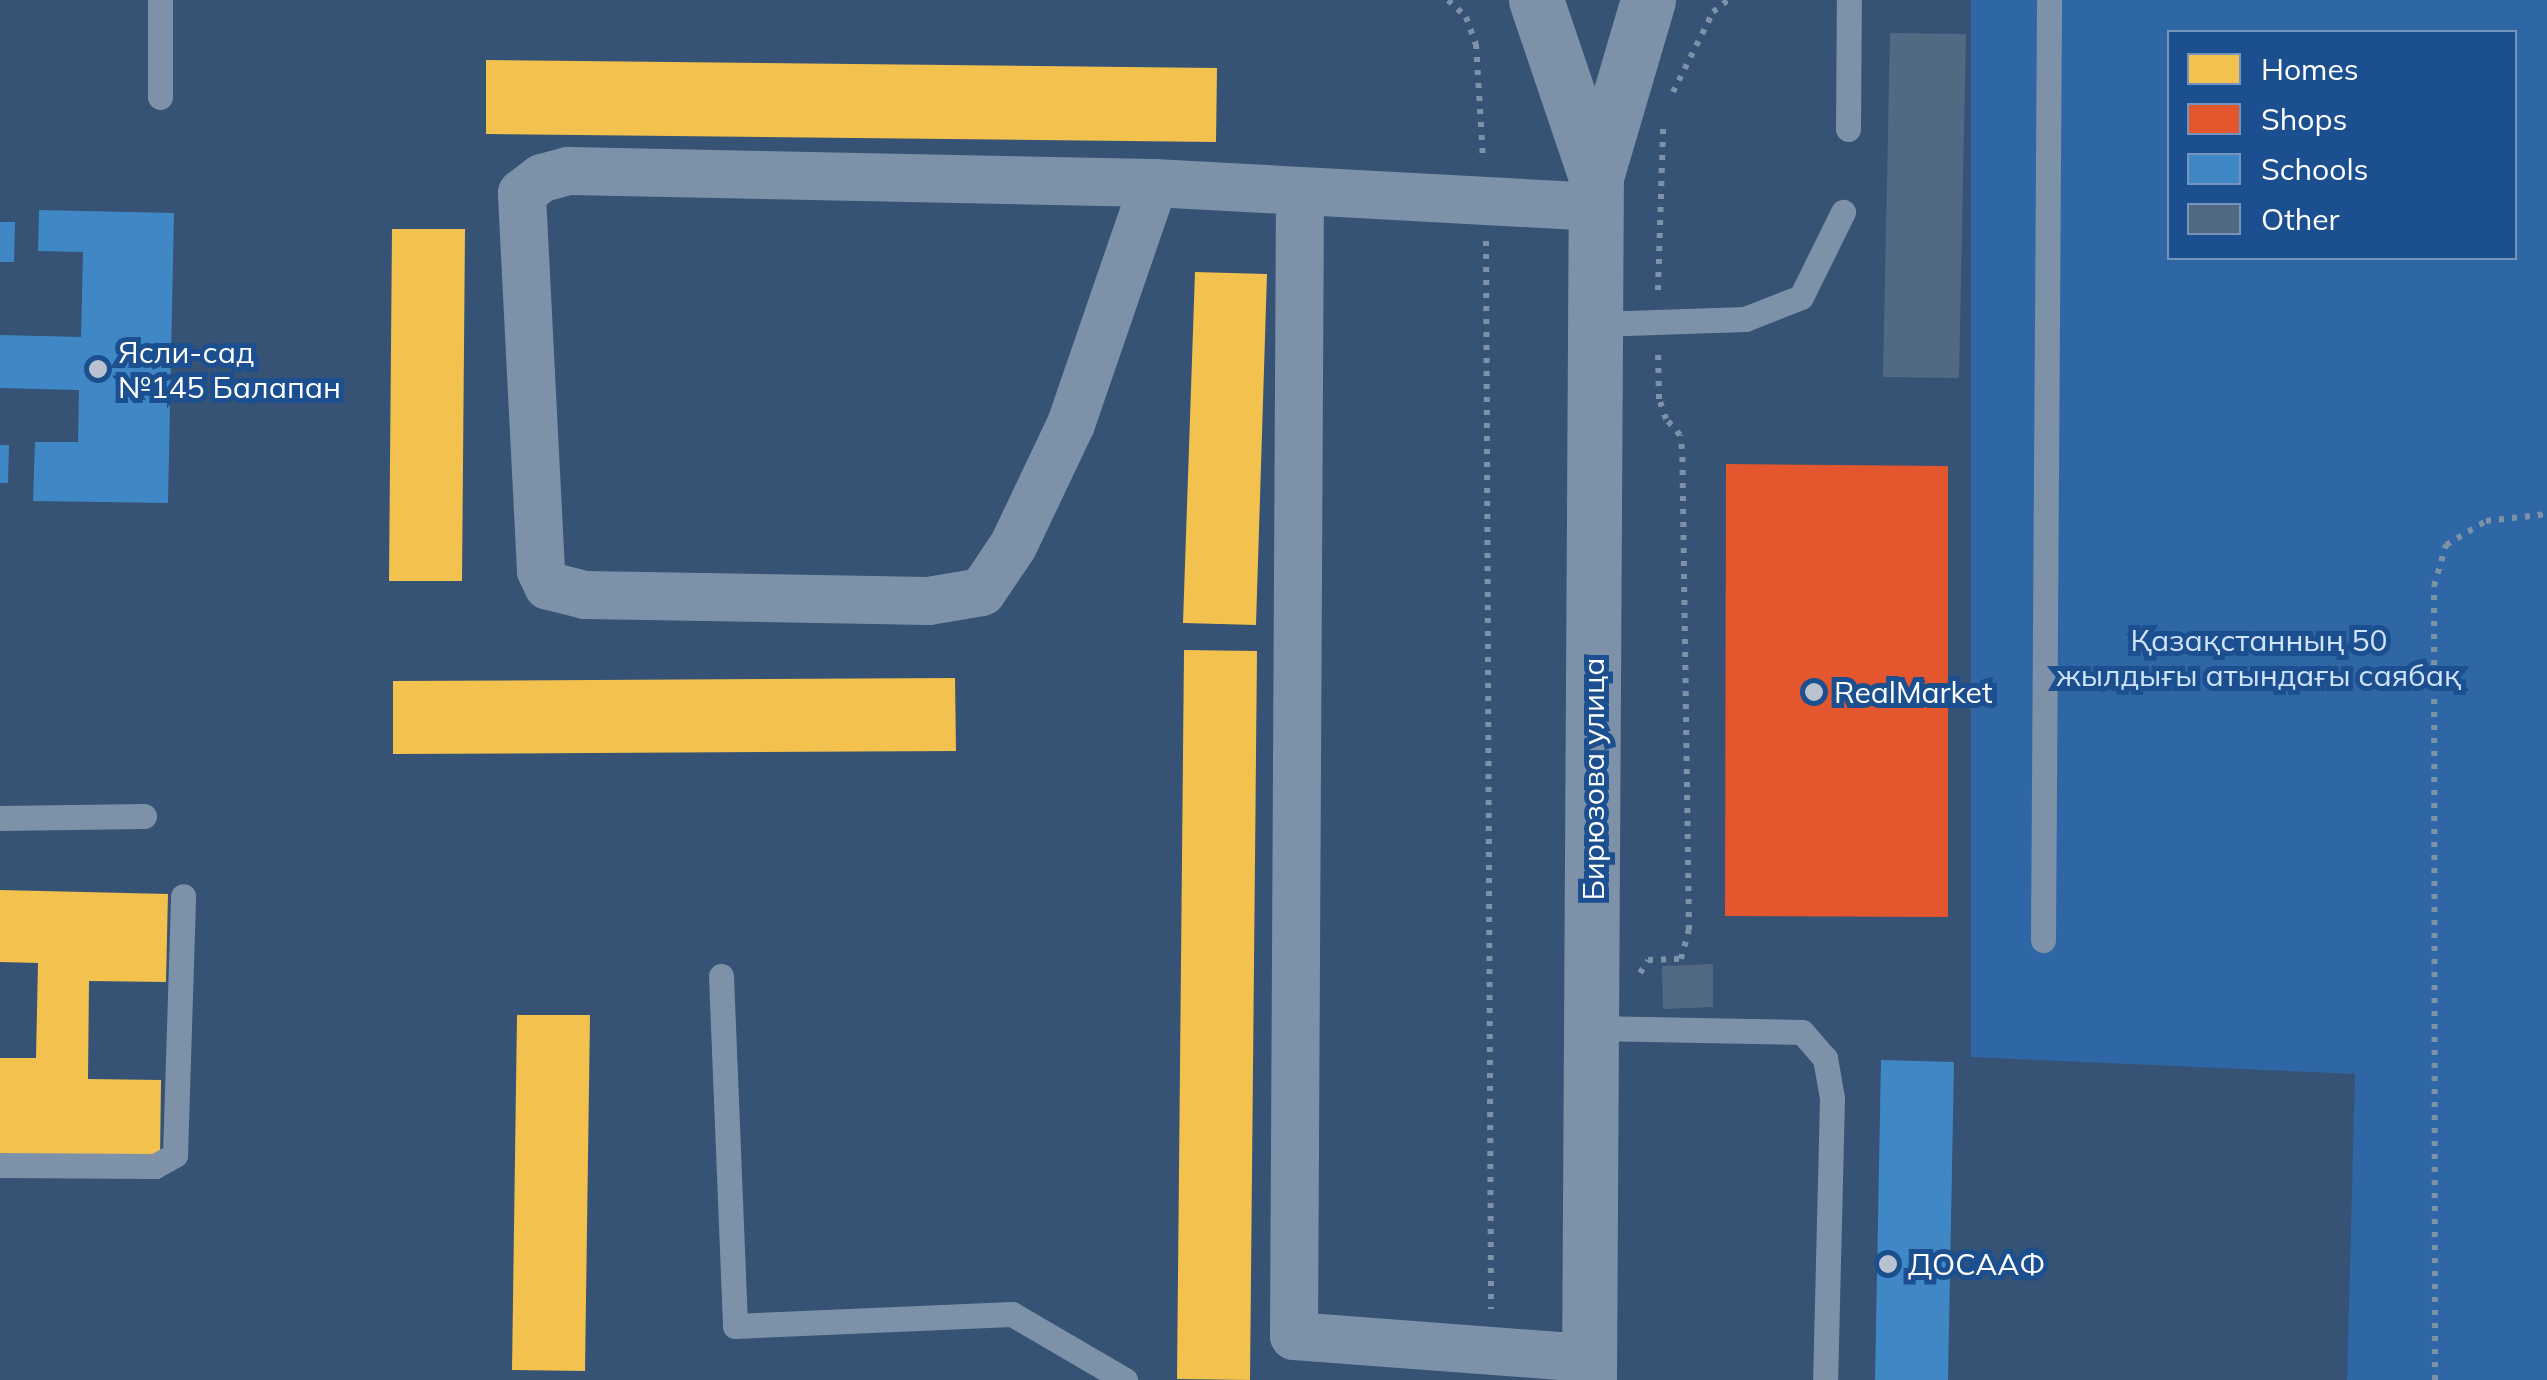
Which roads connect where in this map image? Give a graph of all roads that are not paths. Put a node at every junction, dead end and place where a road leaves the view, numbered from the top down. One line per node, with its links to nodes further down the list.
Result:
1 (160, 0): 6 (lane)
2 (1536, 0): 10 (street, Бирюзова улица)
3 (1648, 0): 10 (street, Бирюзова улица)
4 (1849, 0): 7 (lane)
5 (2049, 0): 16 (lane)
6 (160, 97)
7 (1848, 129)
8 (1154, 183): 8 (street); 9 (street)
9 (1300, 192): 10 (street); 20 (street)
10 (1596, 192): 12 (street, Бирюзова улица)
11 (1844, 212): 12 (lane)
12 (1596, 324): 18 (street, Бирюзова улица)
13 (144, 816): 14 (lane)
14 (0, 818)
15 (183, 896): 19 (lane)
16 (2044, 940)
17 (721, 976): 21 (lane)
18 (1616, 1029): 20 (street, Бирюзова улица); 22 (lane)
19 (0, 1165)
20 (1589, 1369)
21 (1125, 1380)
22 (1825, 1380)

